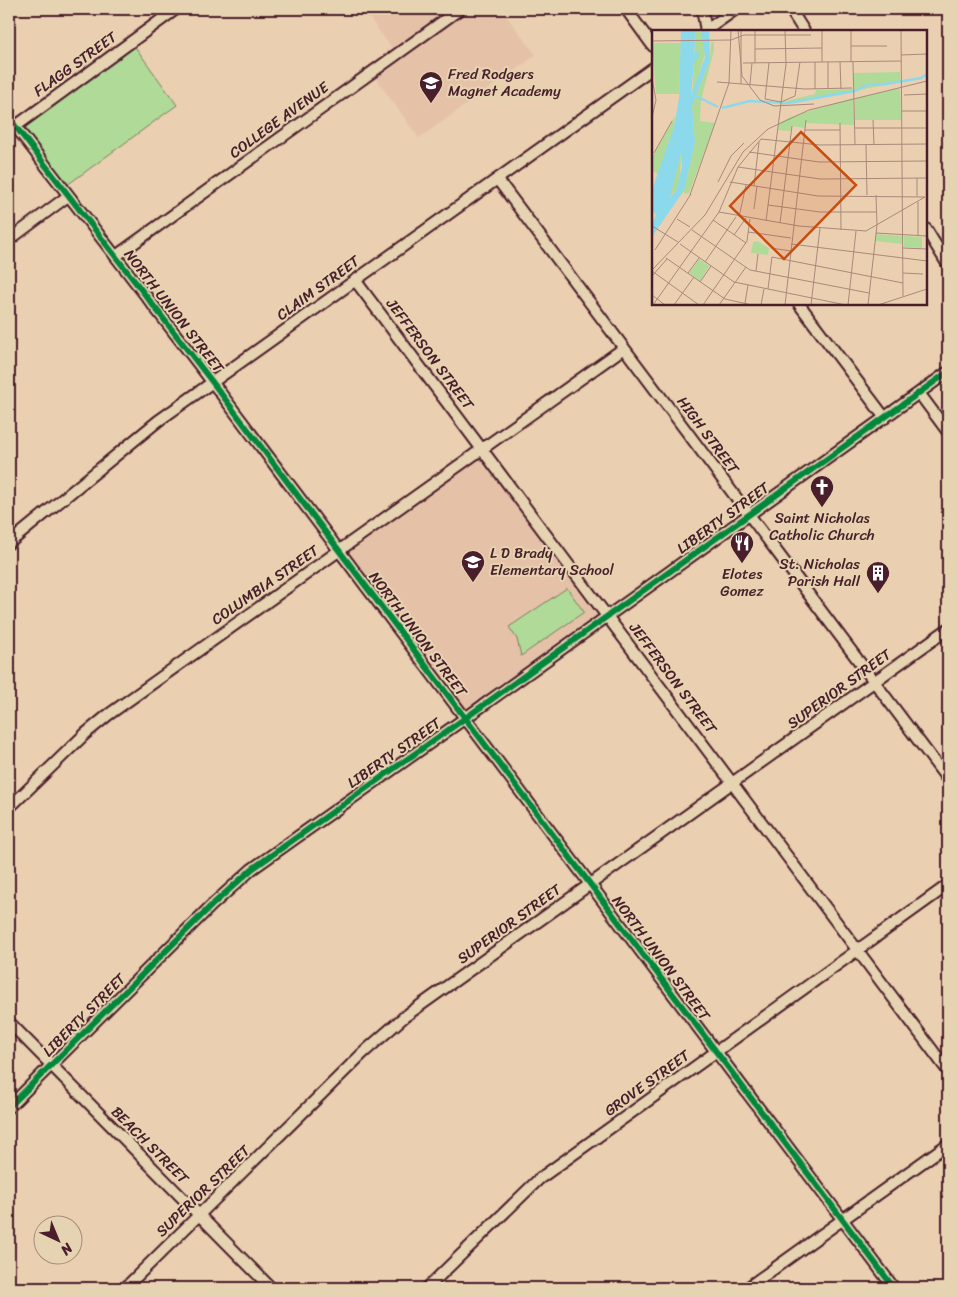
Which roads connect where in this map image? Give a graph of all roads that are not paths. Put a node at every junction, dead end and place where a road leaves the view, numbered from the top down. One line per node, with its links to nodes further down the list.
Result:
1 (176, 9): 12 (street, FLAGG STREET)
2 (460, 9): 17 (street, COLLEGE AVENUE)
3 (626, 9): 10 (street)
4 (702, 9): 7 (street)
5 (736, 9): 8 (street)
6 (790, 9): 9 (street)
7 (705, 30)
8 (706, 30)
9 (803, 30)
10 (652, 45)
11 (652, 69): 13 (street, CLAIM STREET)
12 (12, 122): 14 (street, NORTH UNION STREET)
13 (498, 180): 19 (street, CLAIM STREET); 21 (street, HIGH STREET)
14 (68, 196): 16 (street); 17 (street, NORTH UNION STREET)
15 (927, 231): 18 (street)
16 (9, 240)
17 (116, 256): 23 (street, NORTH UNION STREET)
18 (948, 265)
19 (355, 280): 23 (street, CLAIM STREET); 27 (street, JEFFERSON STREET)
20 (800, 305): 25 (street)
21 (624, 348): 27 (street, COLUMBIA STREET); 28 (street, HIGH STREET)
22 (948, 372): 24 (street, LIBERTY STREET)
23 (213, 382): 29 (street, CLAIM STREET); 30 (street, NORTH UNION STREET)
24 (919, 393): 25 (street, LIBERTY STREET); 26 (street)
25 (885, 418): 28 (street, LIBERTY STREET)
26 (948, 432)
27 (482, 449): 30 (street, COLUMBIA STREET); 31 (street, JEFFERSON STREET)
28 (750, 514): 31 (street, LIBERTY STREET); 33 (street, HIGH STREET)
29 (9, 543)
30 (339, 550): 34 (street, NORTH UNION STREET); 37 (street, COLUMBIA STREET)
31 (608, 616): 34 (street, LIBERTY STREET); 36 (street, JEFFERSON STREET)
32 (948, 629): 33 (street, SUPERIOR STREET)
33 (876, 681): 35 (street, HIGH STREET); 36 (street, SUPERIOR STREET)
34 (466, 718): 38 (street, NORTH UNION STREET); 43 (street, LIBERTY STREET)
35 (948, 780)
36 (733, 784): 38 (street, SUPERIOR STREET); 40 (street, JEFFERSON STREET)
37 (9, 808)
38 (590, 884): 42 (street, NORTH UNION STREET); 47 (street, SUPERIOR STREET)
39 (948, 885): 40 (street, GROVE STREET)
40 (858, 950): 42 (street, GROVE STREET); 44 (street, JEFFERSON STREET)
41 (9, 1022): 43 (street, BEACH STREET)
42 (716, 1052): 48 (street, NORTH UNION STREET); 51 (street, GROVE STREET)
43 (51, 1065): 45 (street, LIBERTY STREET); 47 (street, BEACH STREET)
44 (948, 1071)
45 (9, 1107)
46 (948, 1144): 48 (street)
47 (199, 1216): 49 (street, SUPERIOR STREET); 50 (street, BEACH STREET)
48 (842, 1220): 52 (street); 53 (street, NORTH UNION STREET)
49 (124, 1288)
50 (271, 1288)
51 (427, 1288)
52 (747, 1288)
53 (894, 1288)

